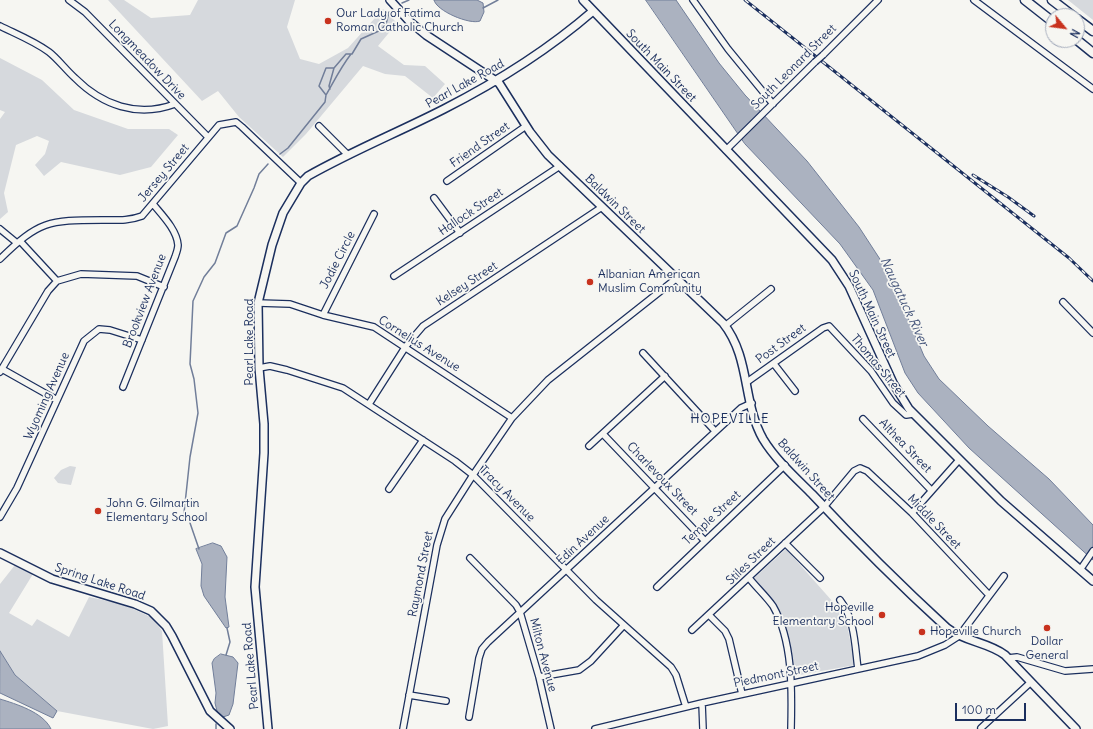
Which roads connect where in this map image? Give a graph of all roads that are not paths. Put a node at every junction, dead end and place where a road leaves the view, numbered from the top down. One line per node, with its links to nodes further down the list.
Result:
1 (69, 0): 15 (street, Longmeadow Drive)
2 (390, 0): 13 (main road, Baldwin Street)
3 (583, 0): 10 (main road, South Main Street)
4 (693, 0): 16 (street)
5 (878, 0): 16 (street, South Leonard Street, bridge)
6 (974, 0): 14 (street)
7 (1025, 0): 11 (highway)
8 (1052, 0): 9 (highway)
9 (1062, 8)
10 (593, 11): 13 (main road, Pearl Lake Road); 20 (main road, South Main Street)
11 (1045, 16)
12 (0, 26): 15 (street)
13 (497, 81): 18 (main road, Baldwin Street); 21 (main road, Pearl Lake Road)
14 (1093, 89)
15 (175, 104): 19 (street, Longmeadow Drive)
16 (773, 104): 20 (street, South Leonard Street)
17 (319, 126): 21 (street)
18 (526, 126): 22 (main road, Baldwin Street); 23 (street, Friend Street)
19 (208, 137): 24 (street, Jersey Street); 26 (street, Jersey Street)
20 (726, 150): 57 (main road, South Main Street)
21 (348, 156): 24 (main road, Pearl Lake Road)
22 (560, 166): 27 (main road, Baldwin Street); 30 (street, Hallock Street)
23 (447, 181)
24 (301, 183): 39 (main road, Pearl Lake Road)
25 (434, 198): 30 (street)
26 (153, 204): 31 (street, Jersey Street); 36 (street, Brookview Avenue)
27 (602, 207): 34 (main road, Baldwin Street); 45 (street, Kelsey Street)
28 (374, 214): 40 (street, Jodie Circle)
29 (0, 229): 31 (street)
30 (460, 233): 33 (street, Hallock Street)
31 (18, 242): 32 (street, Jersey Street); 35 (street)
32 (0, 259)
33 (394, 276)
34 (677, 278): 41 (main road, Baldwin Street); 58 (street, Raymond Street)
35 (57, 281): 36 (street); 49 (street)
36 (164, 287): 44 (street, Brookview Avenue)
37 (771, 289): 41 (street)
38 (1063, 302): 43 (street)
39 (258, 303): 40 (street, Cornelius Avenue); 48 (main road, Pearl Lake Road)
40 (323, 315): 45 (street, Cornelius Avenue)
41 (725, 326): 51 (main road, Baldwin Street)
42 (829, 326): 47 (street, Post Street); 57 (street, Thomas Street)
43 (1093, 333)
44 (142, 340): 52 (street, Brookview Avenue); 54 (street, Wyoming Avenue)
45 (406, 346): 56 (street, Kelsey Street); 58 (street, Cornelius Avenue)
46 (643, 353): 50 (street)
47 (774, 364): 51 (street, Post Street); 53 (street)
48 (259, 368): 56 (street, Tracy Avenue); 107 (main road, Pearl Lake Road)
49 (1, 370): 54 (street)
50 (665, 376): 60 (street); 61 (street)
51 (747, 382): 55 (main road, Baldwin Street)
52 (123, 387)
53 (795, 391)
54 (57, 400): 73 (street, Wyoming Avenue)
55 (752, 403): 60 (street, Edin Avenue); 65 (main road, Baldwin Street)
56 (369, 404): 62 (street, Tracy Avenue)
57 (913, 414): 64 (main road, South Main Street)
58 (512, 418): 67 (street, Raymond Street)
59 (863, 419): 70 (street, Althea Street)
60 (715, 431): 68 (street, Edin Avenue)
61 (603, 434): 63 (street); 68 (street, Charlevoux Street)
62 (423, 440): 67 (street, Tracy Avenue); 69 (street)
63 (588, 446)
64 (959, 460): 70 (street); 80 (main road, South Main Street)
65 (784, 465): 71 (main road, Baldwin Street); 74 (street, Temple Street)
66 (860, 468): 71 (street, Stiles Street); 72 (street, Middle Street)
67 (473, 475): 79 (street, Tracy Avenue); 100 (street, Raymond Street)
68 (655, 488): 74 (street, Charlevoux Street); 79 (street, Edin Avenue)
69 (389, 489)
70 (931, 490): 72 (street)
71 (824, 507): 75 (street, Stiles Street); 92 (main road, Baldwin Street)
72 (912, 513): 86 (street, Middle Street)
73 (0, 517)
74 (704, 540): 85 (street, Temple Street)
75 (785, 543): 82 (street, Stiles Street); 83 (street)
76 (1093, 551): 80 (street)
77 (0, 553): 106 (main road, Spring Lake Road)
78 (470, 558): 88 (street, Milton Avenue)
79 (567, 570): 88 (street, Edin Avenue); 90 (street, Tracy Avenue)
80 (1080, 570): 84 (main road, South Main Street)
81 (1004, 576): 86 (street)
82 (749, 578): 89 (street, Stiles Street); 97 (street)
83 (820, 578)
84 (1093, 581)
85 (656, 587)
86 (989, 595): 92 (street)
87 (840, 600): 94 (street)
88 (520, 612): 96 (street, Milton Avenue); 104 (street, Edin Avenue)
89 (709, 615): 91 (street, Stiles Street); 99 (street)
90 (624, 625): 96 (street); 103 (street, Tracy Avenue)
91 (692, 630)
92 (959, 636): 93 (main road, Baldwin Street); 94 (street, Piedmont Street)
93 (1008, 658): 95 (street); 98 (main road, Baldwin Street)
94 (858, 669): 97 (street, Piedmont Street)
95 (1093, 669)
96 (539, 677): 109 (street, Milton Avenue)
97 (793, 682): 99 (street, Piedmont Street); 112 (street)
98 (1031, 682): 105 (street); 113 (main road, Baldwin Street)
99 (742, 694): 102 (street, Piedmont Street)
100 (409, 695): 101 (street); 108 (street, Raymond Street)
101 (446, 701)
102 (702, 703): 103 (street, Piedmont Street); 111 (street)
103 (686, 707): 110 (street, Piedmont Street)
104 (469, 717)
105 (981, 728)
106 (230, 729)
107 (268, 729)
108 (403, 729)
109 (551, 729)
110 (595, 729)
111 (703, 729)
112 (791, 729)
113 (1076, 729)

